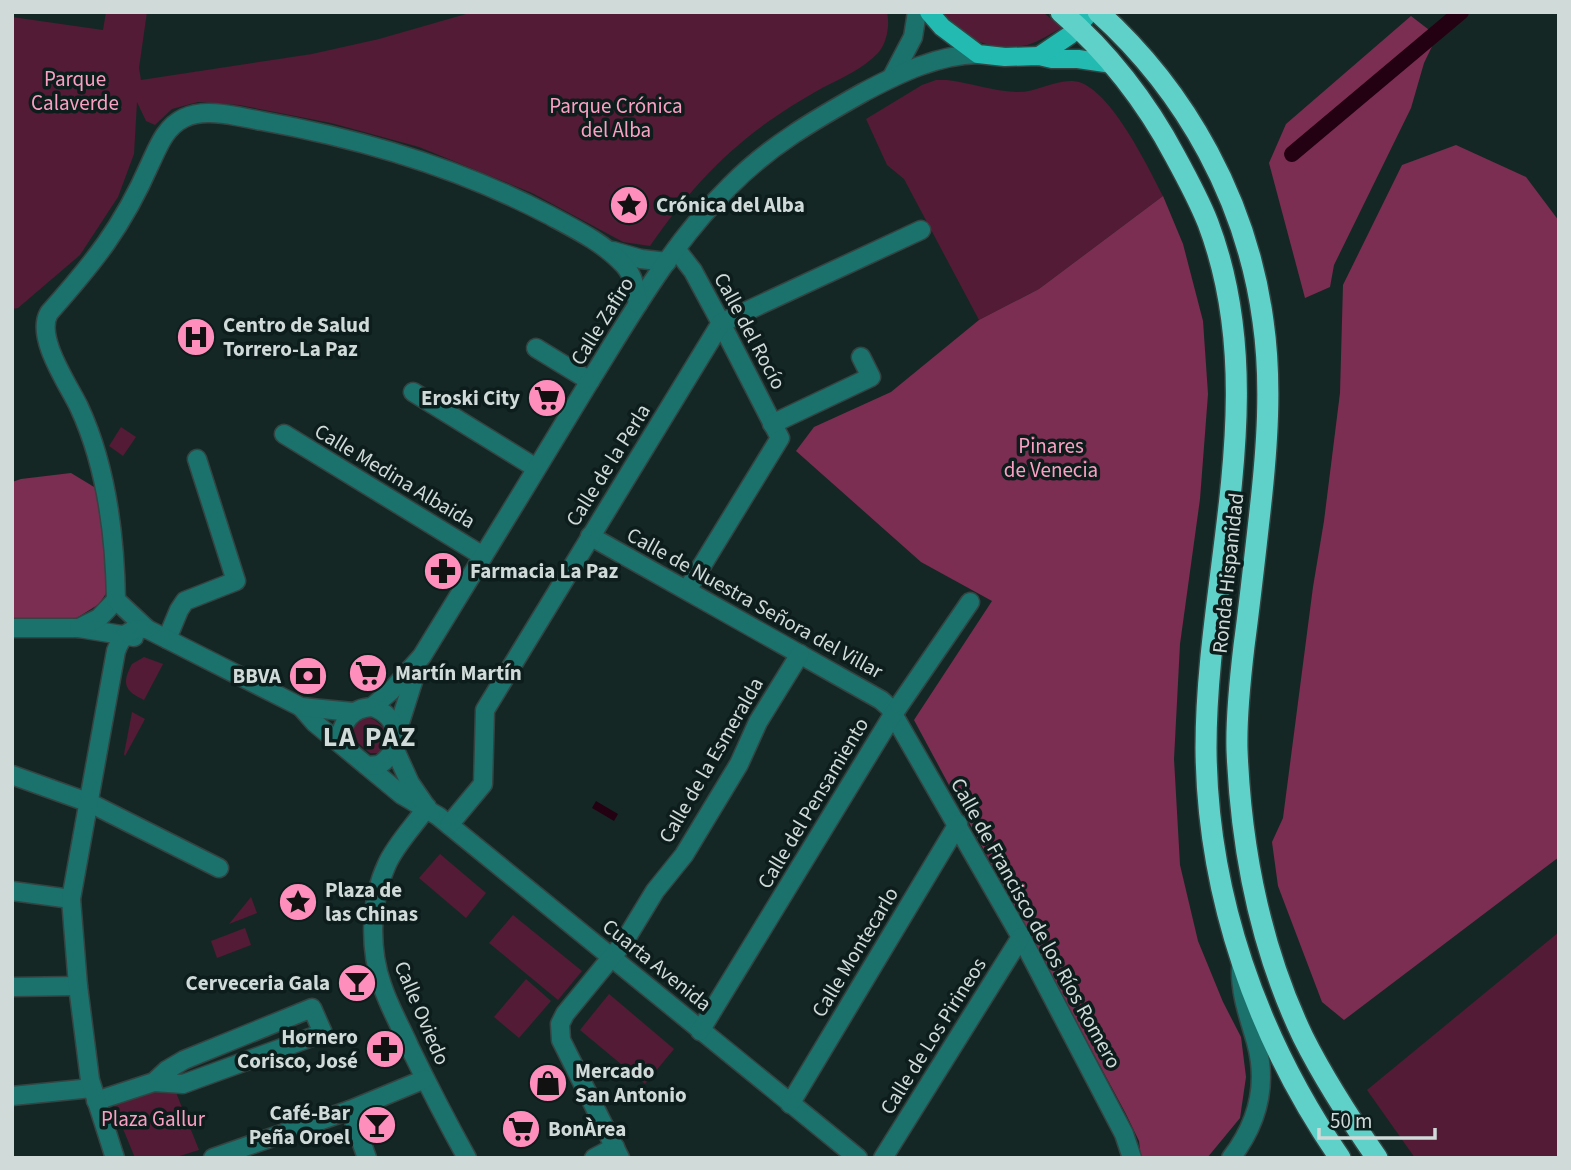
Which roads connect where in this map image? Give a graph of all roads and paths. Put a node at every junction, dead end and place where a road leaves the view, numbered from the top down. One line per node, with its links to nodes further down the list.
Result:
1 (918, 12): 9 (street)
2 (929, 12): 6 (main road)
3 (1061, 12): 5 (highway, Ronda Hispanidad)
4 (1098, 12): 73 (highway, Ronda Hispanidad)
5 (1084, 19): 7 (main road); 8 (highway, Ronda Hispanidad)
6 (978, 54): 7 (main road); 9 (street, Calle Zafiro)
7 (1039, 56): 8 (main road)
8 (1112, 64): 52 (highway, Ronda Hispanidad)
9 (892, 77): 12 (street, Calle Zafiro)
10 (921, 230): 14 (street)
11 (606, 249): 12 (street); 13 (street); 26 (street)
12 (672, 255): 13 (street, Calle Zafiro); 14 (street, Calle del Rocío)
13 (638, 304): 17 (street, Calle Zafiro)
14 (721, 323): 19 (street, Calle del Rocío); 23 (street, Calle de la Perla)
15 (536, 348): 17 (street)
16 (861, 357): 19 (street)
17 (590, 382): 22 (street, Calle Zafiro)
18 (413, 392): 22 (street)
19 (776, 431): 25 (street)
20 (284, 434): 24 (street, Calle Medina Albaida)
21 (197, 459): 32 (street)
22 (536, 468): 24 (street, Calle Zafiro)
23 (590, 536): 25 (street, Calle de Nuestra Señora del Villar); 46 (street, Calle de la Perla)
24 (483, 556): 34 (street, Calle Zafiro)
25 (687, 590): 33 (street, Calle de Nuestra Señora del Villar)
26 (116, 600): 29 (street); 30 (street)
27 (970, 602): 38 (street, Calle del Pensamiento)
28 (12, 628): 29 (street)
29 (79, 628): 31 (street)
30 (147, 629): 31 (street); 32 (street)
31 (123, 636): 32 (street); 43 (street)
32 (167, 639): 35 (street)
33 (800, 654): 38 (street, Calle de Nuestra Señora del Villar); 51 (street, Calle de la Esmeralda)
34 (422, 656): 36 (street, Calle Zafiro); 39 (street, Calle Zafiro)
35 (301, 707): 37 (street); 40 (street)
36 (372, 707): 37 (street); 39 (street)
37 (354, 712): 40 (street)
38 (894, 713): 45 (street, Calle de Francisco de los Ríos Romero); 55 (street, Calle del Pensamiento)
39 (396, 741): 41 (street); 44 (street, Cuarta Avenida)
40 (340, 743): 41 (street)
41 (367, 766): 44 (street, Cuarta Avenida)
42 (12, 775): 43 (street)
43 (90, 803): 47 (street); 49 (street)
44 (427, 807): 46 (street, Cuarta Avenida); 56 (street, Calle Oviedo)
45 (958, 824): 50 (street, Calle de Francisco de los Ríos Romero); 60 (street, Calle Montecarlo)
46 (449, 825): 51 (street, Cuarta Avenida)
47 (219, 868)
48 (12, 891): 49 (street)
49 (71, 899): 53 (street)
50 (1021, 937): 69 (street, Calle de Los Pirineos); 70 (street, Calle de Francisco de los Ríos Romero)
51 (612, 958): 55 (street, Cuarta Avenida); 62 (street, Calle de la Esmeralda)
52 (1241, 965): 71 (street); 72 (highway, Ronda Hispanidad)
53 (78, 986): 54 (street); 58 (street)
54 (12, 987)
55 (700, 1031): 60 (street, Cuarta Avenida)
56 (425, 1079): 61 (street); 66 (street, Calle Oviedo)
57 (154, 1082): 57 (street); 58 (street)
58 (94, 1095): 59 (street); 63 (street)
59 (12, 1096)
60 (790, 1104): 68 (street, Cuarta Avenida)
61 (350, 1110): 64 (street); 65 (street)
62 (617, 1152): 67 (street)
63 (115, 1158)
64 (214, 1158)
65 (367, 1158)
66 (467, 1158)
67 (594, 1158)
68 (858, 1158)
69 (883, 1158)
70 (1132, 1158)
71 (1231, 1158)
72 (1340, 1158)
73 (1377, 1158)

